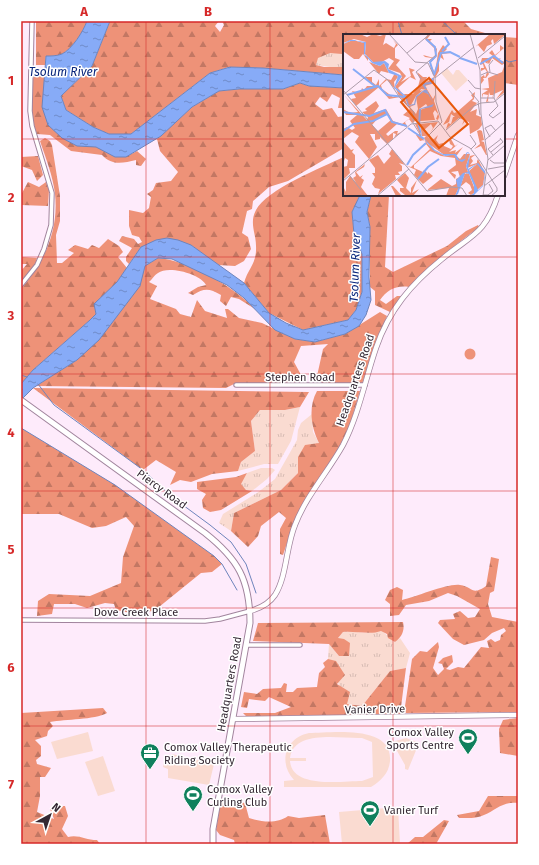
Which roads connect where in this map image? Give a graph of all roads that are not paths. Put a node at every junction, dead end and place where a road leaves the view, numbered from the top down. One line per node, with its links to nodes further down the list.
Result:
1 (32, 21): 5 (street)
2 (518, 135): 3 (street)
3 (505, 173)
4 (498, 196): 7 (street, Headquarters Road)
5 (21, 285)
6 (236, 385): 7 (street, Stephen Road)
7 (365, 385): 9 (street, Headquarters Road)
8 (21, 400): 9 (main road, Piercy Road)
9 (250, 611): 10 (street, Dove Creek Place); 11 (main road, Piercy Road)
10 (21, 620)
11 (250, 623): 12 (main road, Headquarters Road)
12 (246, 645): 13 (street); 15 (main road, Headquarters Road)
13 (300, 645)
14 (518, 714): 15 (street, Vanier Drive)
15 (233, 719): 16 (main road, Headquarters Road)
16 (213, 844)

